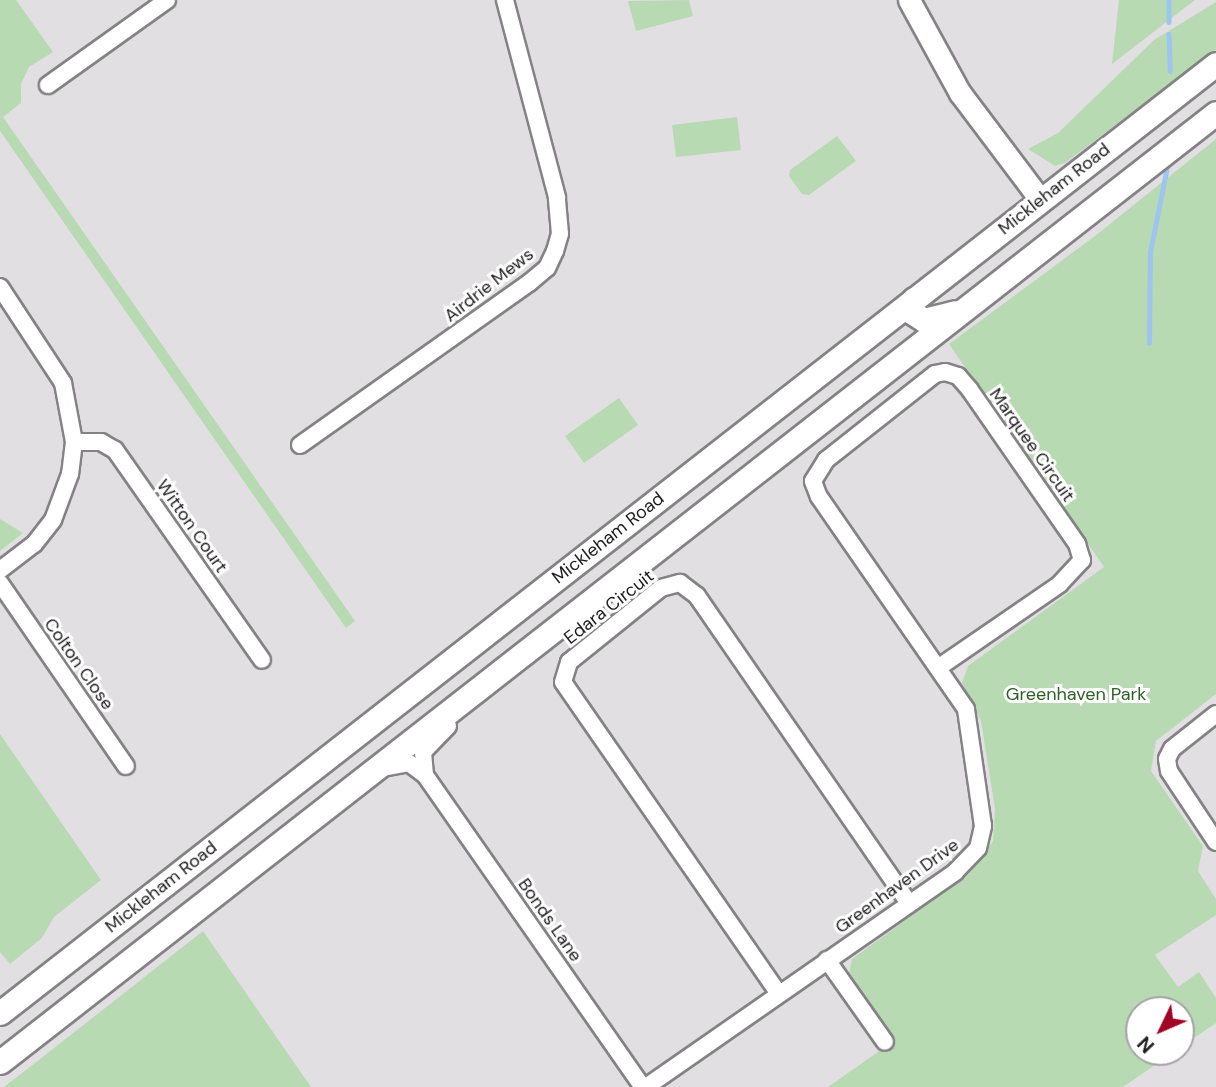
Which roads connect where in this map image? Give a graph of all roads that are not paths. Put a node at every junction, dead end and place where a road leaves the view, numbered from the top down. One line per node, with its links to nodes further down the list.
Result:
1 (167, 0): 5 (street)
2 (505, 0): 12 (street, Airdrie Mews)
3 (909, 0): 7 (street)
4 (1216, 64): 7 (main road, Mickleham Road)
5 (48, 85)
6 (1216, 113): 9 (main road)
7 (1040, 199): 10 (main road, Mickleham Road)
8 (0, 287): 11 (street)
9 (993, 288): 10 (main road); 16 (main road)
10 (914, 299): 27 (main road, Mickleham Road)
11 (74, 442): 14 (street); 17 (street, Witton Court)
12 (300, 445)
13 (819, 497): 18 (street, Greenhaven Drive); 18 (street, Marquee Circuit)
14 (0, 570)
15 (0, 583): 20 (street, Colton Close)
16 (562, 625): 21 (main road); 22 (street)
17 (262, 660)
18 (939, 668): 24 (street, Greenhaven Drive)
19 (1216, 714): 23 (street)
20 (126, 766)
21 (370, 775): 22 (street); 29 (main road)
22 (425, 775): 30 (street, Bonds Lane)
23 (1216, 842)
24 (909, 902): 25 (street, Greenhaven Drive); 26 (street, Edara Circuit)
25 (827, 960): 26 (street, Greenhaven Drive); 28 (street)
26 (779, 994): 30 (street, Greenhaven Drive)
27 (0, 1013)
28 (885, 1042)
29 (0, 1062)
30 (645, 1087)

